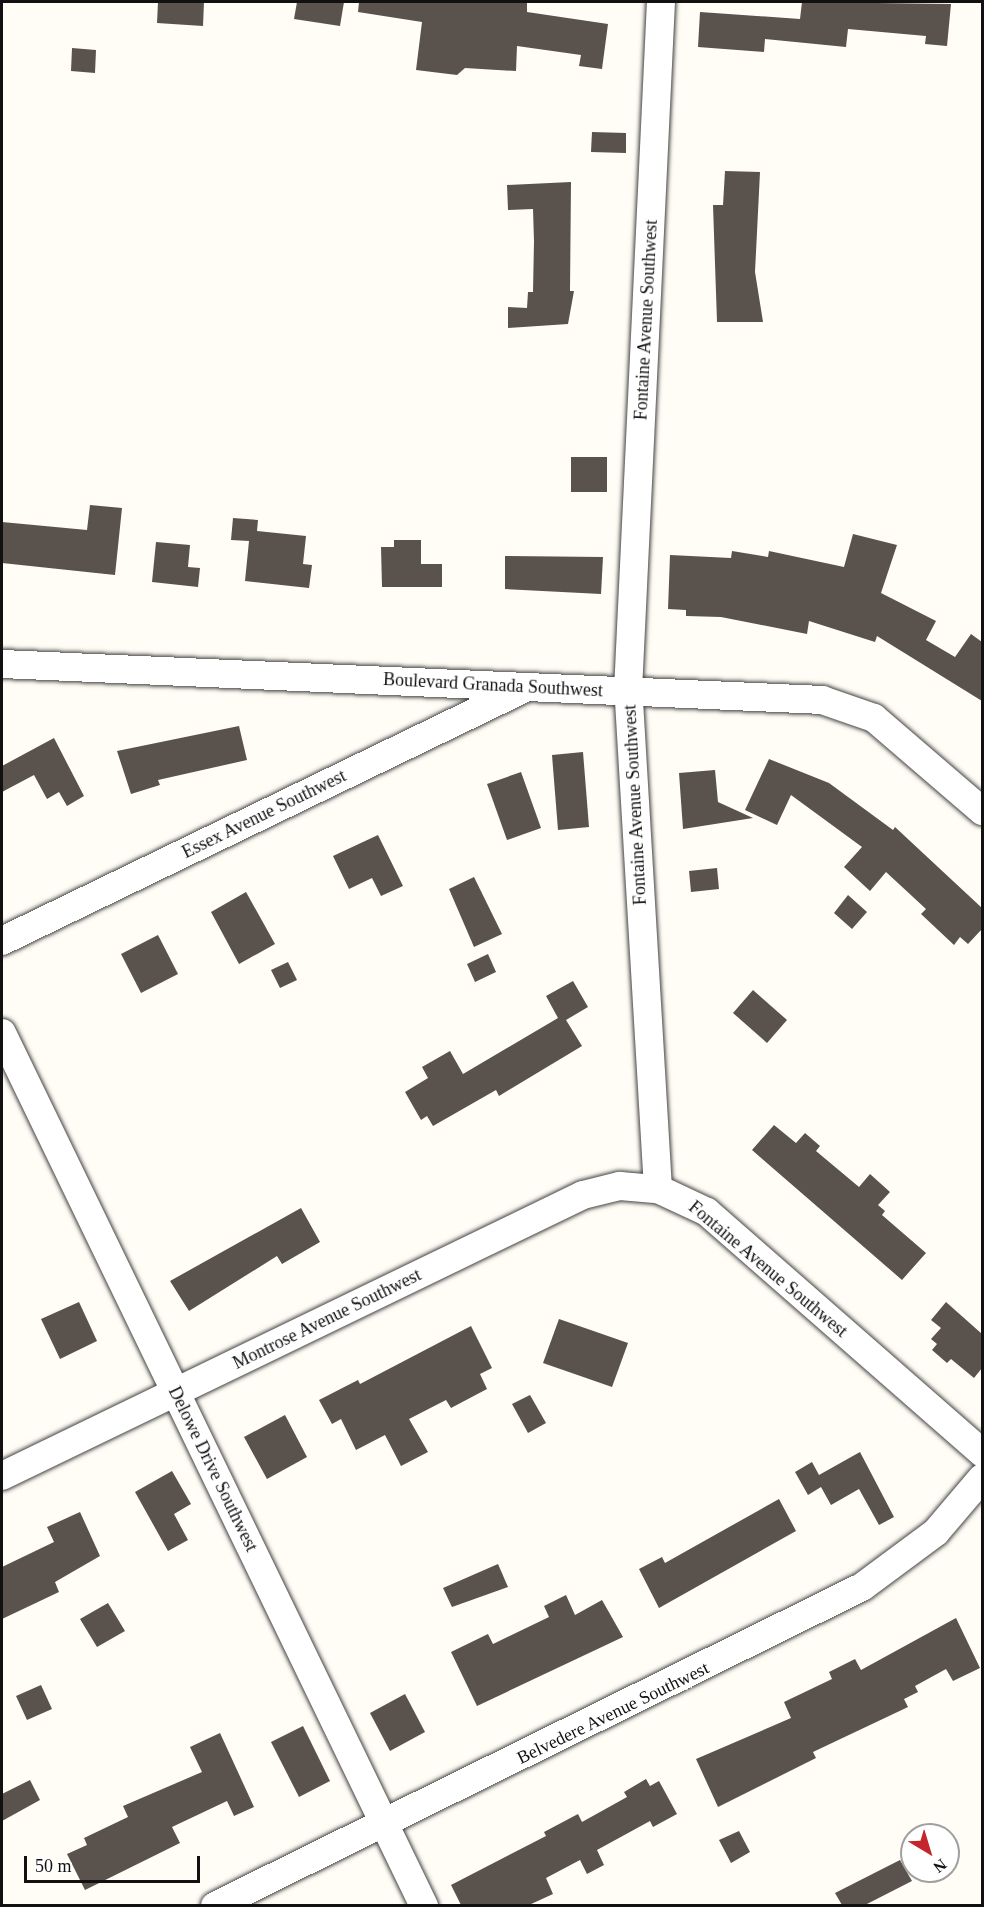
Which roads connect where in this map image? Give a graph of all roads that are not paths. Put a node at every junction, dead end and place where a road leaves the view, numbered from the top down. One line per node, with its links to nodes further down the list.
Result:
1 (661, 2): 4 (street, Fontaine Avenue Southwest)
2 (2, 664): 3 (street, Boulevard Granada Southwest)
3 (527, 687): 4 (street, Boulevard Granada Southwest); 6 (street, Essex Avenue Southwest)
4 (628, 692): 5 (street, Boulevard Granada Southwest); 8 (street, Fontaine Avenue Southwest)
5 (982, 811)
6 (2, 942)
7 (2, 1033): 9 (street, Delowe Drive Southwest)
8 (658, 1189): 9 (street, Montrose Avenue Southwest); 10 (street, Fontaine Avenue Southwest)
9 (176, 1392): 11 (street, Montrose Avenue Southwest); 13 (street, Delowe Drive Southwest)
10 (982, 1453)
11 (2, 1476)
12 (982, 1478): 13 (street, Belvedere Avenue Southwest)
13 (384, 1824): 14 (street, Belvedere Avenue Southwest); 15 (street, Delowe Drive Southwest)
14 (215, 1905)
15 (424, 1905)

